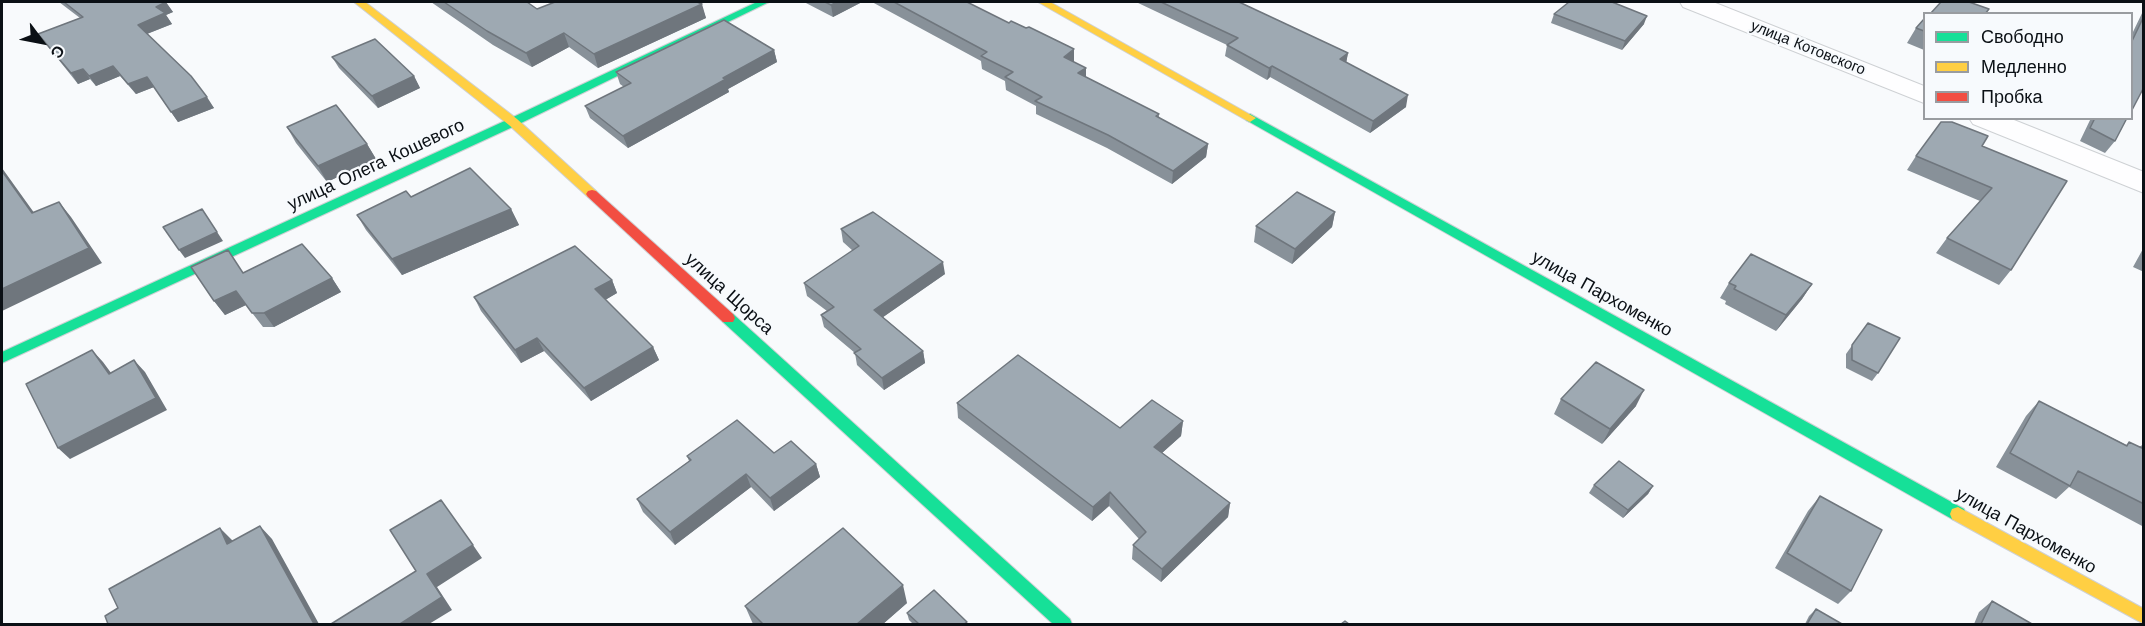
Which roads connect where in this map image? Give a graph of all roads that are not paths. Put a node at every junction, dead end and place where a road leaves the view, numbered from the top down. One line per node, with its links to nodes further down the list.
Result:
1 (359, 2): 7 (street, улица Щорса)
2 (764, 2): 7 (street, улица Олега Кошевого)
3 (1043, 2): 10 (street, улица Пархоменко)
4 (1692, 2): 5 (street, улица Котовского)
5 (1923, 95)
6 (1988, 120): 8 (street)
7 (513, 122): 9 (street, улица Олега Кошевого); 11 (street, улица Щорса)
8 (2144, 183)
9 (2, 358)
10 (2144, 618)
11 (1064, 624)

